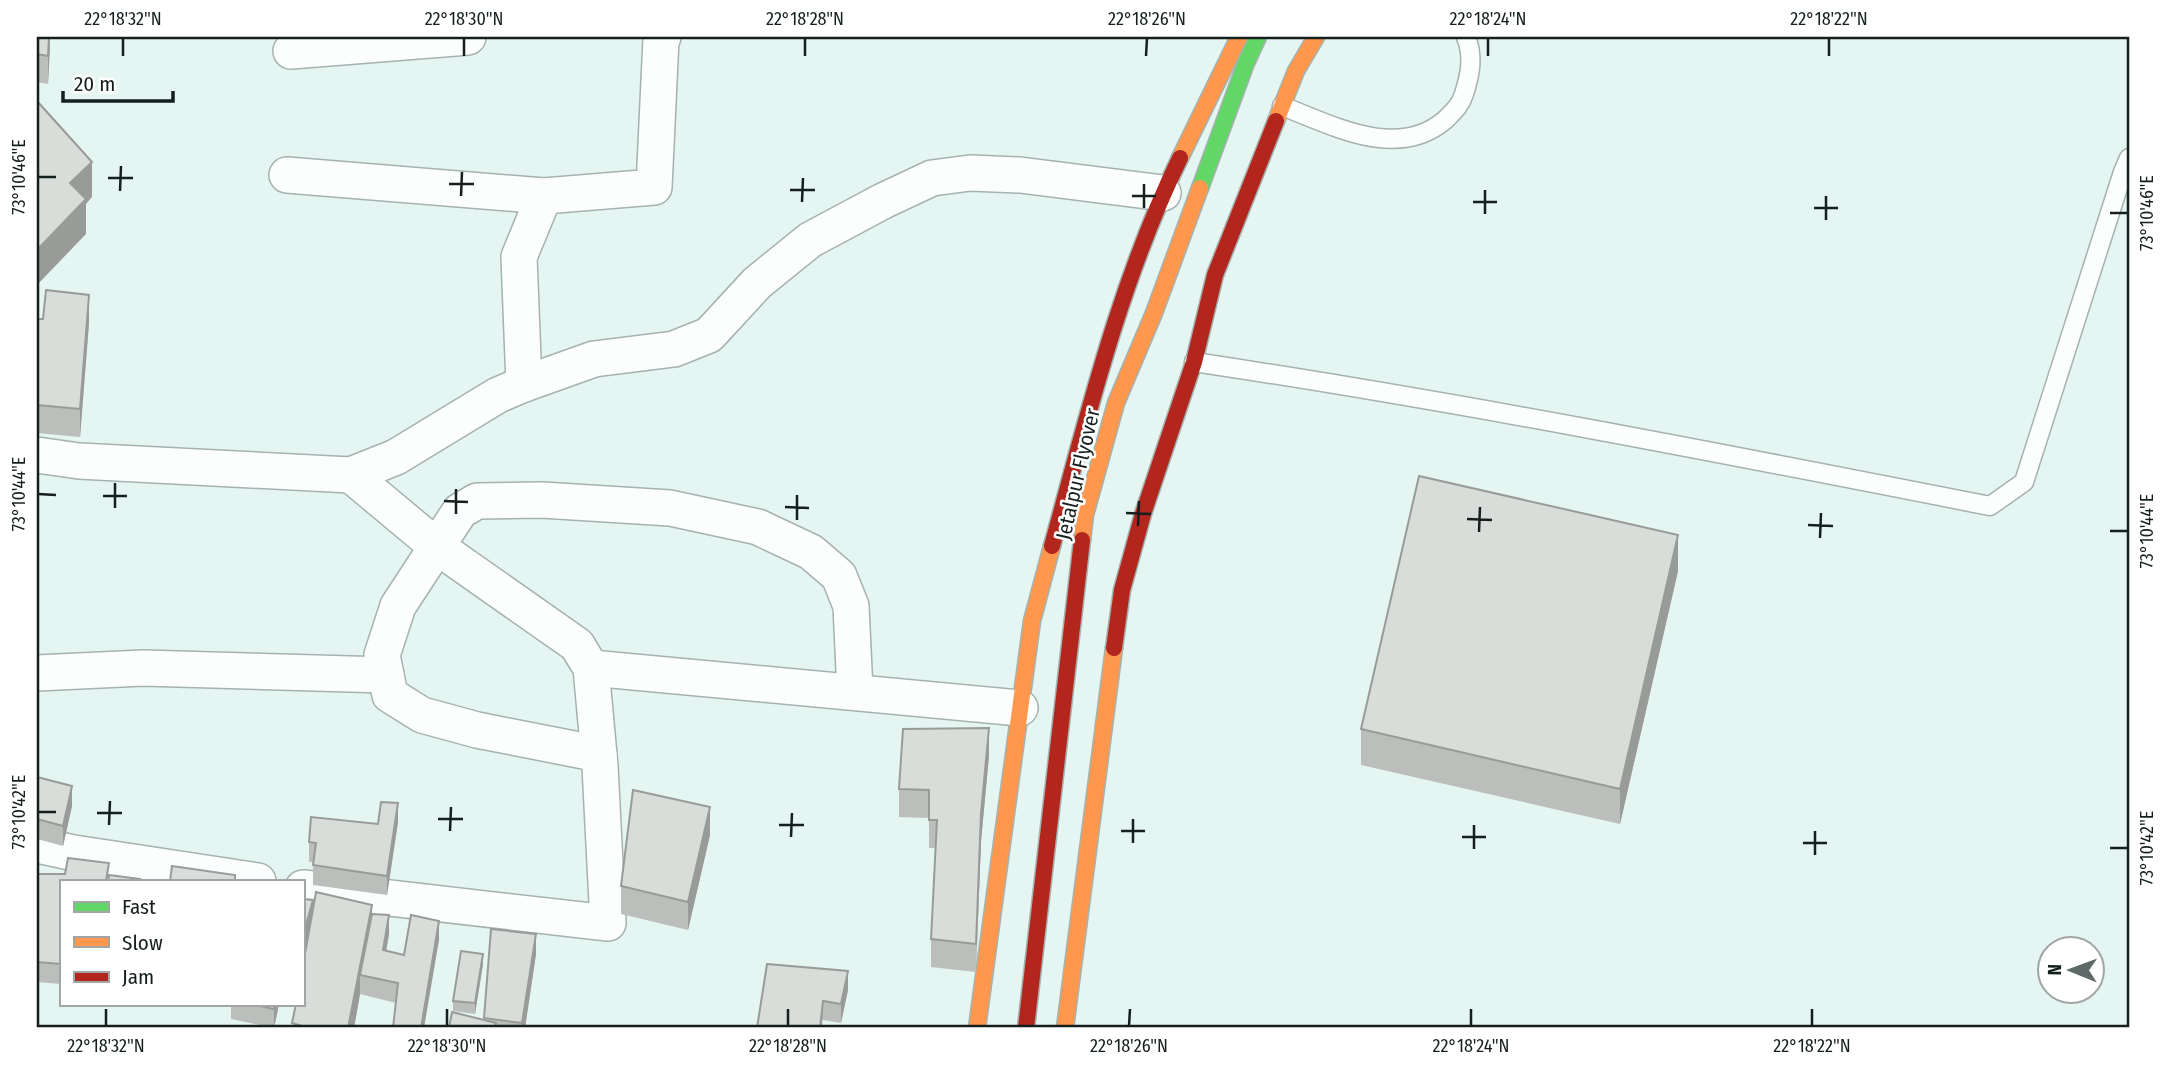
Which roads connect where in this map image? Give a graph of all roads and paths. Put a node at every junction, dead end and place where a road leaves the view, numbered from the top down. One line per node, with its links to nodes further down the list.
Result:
1 (468, 37): 7 (street)
2 (663, 37): 12 (street)
3 (1239, 37): 11 (street)
4 (1258, 37): 28 (street, Jetalpur Flyover)
5 (1316, 37): 8 (street)
6 (1466, 37): 8 (lane)
7 (291, 51)
8 (1282, 106): 13 (street)
9 (2129, 158): 13 (lane)
10 (287, 175): 12 (street)
11 (1163, 193): 14 (street); 22 (street)
12 (544, 196): 14 (street)
13 (1194, 362): 29 (street)
14 (524, 384): 16 (street)
15 (37, 455): 16 (street)
16 (351, 475): 17 (street)
17 (436, 546): 19 (street); 20 (street); 21 (street)
18 (42, 668): 20 (street)
19 (591, 668): 21 (street); 23 (street)
20 (386, 675): 23 (street)
21 (855, 692): 22 (street)
22 (1020, 708): 27 (street)
23 (599, 754): 26 (street)
24 (37, 845): 25 (street)
25 (251, 880)
26 (304, 888)
27 (977, 1028)
28 (1026, 1028)
29 (1065, 1028)

